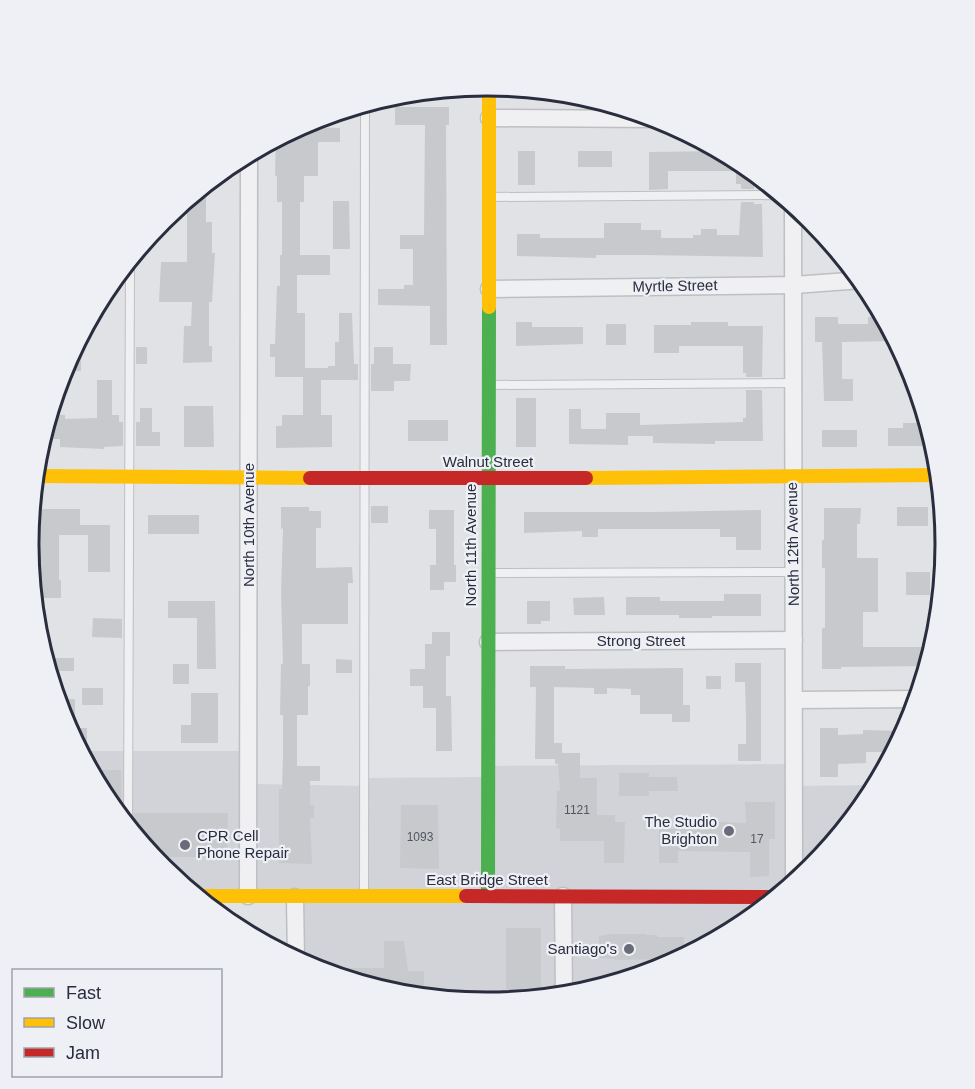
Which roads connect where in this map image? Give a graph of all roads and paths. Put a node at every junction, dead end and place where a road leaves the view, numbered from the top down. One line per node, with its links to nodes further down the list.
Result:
1 (489, 96): 4 (street, North 11th Avenue)
2 (365, 113): 20 (lane)
3 (623, 117): 4 (street)
4 (489, 118): 7 (street, North 11th Avenue)
5 (249, 165): 18 (street, North 10th Avenue)
6 (768, 195): 7 (lane)
7 (489, 197): 12 (street, North 11th Avenue)
8 (793, 216): 11 (street, North 12th Avenue)
9 (130, 274): 17 (lane)
10 (850, 281): 11 (street, Myrtle Street)
11 (794, 285): 12 (street, Myrtle Street); 13 (street, North 12th Avenue)
12 (489, 289): 14 (street, North 11th Avenue)
13 (793, 383): 14 (lane); 19 (street, North 12th Avenue)
14 (489, 385): 21 (street, North 11th Avenue)
15 (930, 475): 19 (street, Walnut Street)
16 (45, 476): 17 (street, Walnut Street)
17 (129, 476): 18 (street, Walnut Street); 28 (lane)
18 (250, 477): 20 (street, Walnut Street); 32 (street, North 10th Avenue)
19 (792, 477): 21 (street, Walnut Street); 22 (street, North 12th Avenue)
20 (365, 478): 21 (street, Walnut Street); 35 (lane)
21 (488, 478): 23 (street, North 11th Avenue)
22 (794, 572): 23 (lane); 24 (street, North 12th Avenue)
23 (488, 573): 25 (street, North 11th Avenue)
24 (794, 640): 25 (street, Strong Street); 27 (street, North 12th Avenue)
25 (488, 642): 30 (street, North 11th Avenue)
26 (908, 699): 27 (street)
27 (795, 700): 29 (street, North 12th Avenue)
28 (128, 812)
29 (794, 872)
30 (488, 895): 33 (street, East Bridge Street); 35 (street, East Bridge Street)
31 (209, 896): 32 (street, East Bridge Street)
32 (248, 896): 34 (street, East Bridge Street)
33 (563, 896): 36 (street, East Bridge Street); 38 (street)
34 (295, 897): 35 (street, East Bridge Street); 37 (street)
35 (363, 897)
36 (765, 897)
37 (296, 950)
38 (564, 986)

